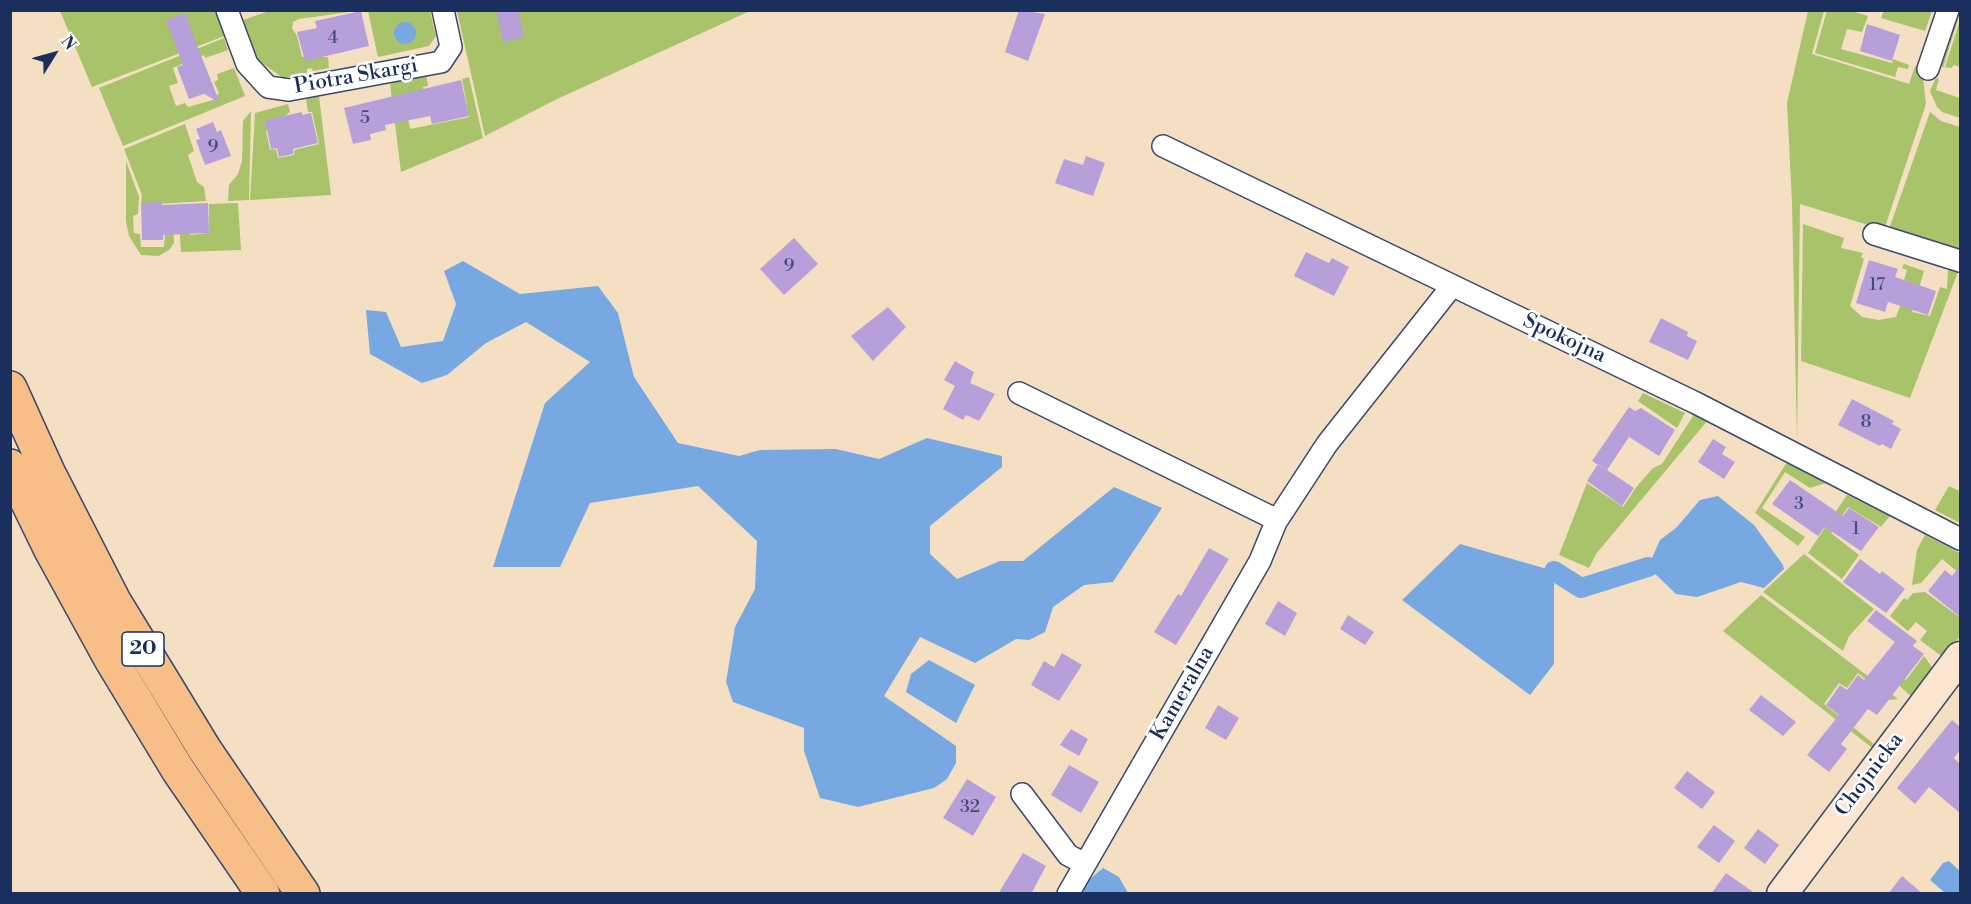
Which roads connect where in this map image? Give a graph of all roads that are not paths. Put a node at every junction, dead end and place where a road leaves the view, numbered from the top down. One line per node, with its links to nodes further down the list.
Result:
1 (227, 10): 2 (street, Piotra Skargi)
2 (442, 10)
3 (1948, 10): 4 (street)
4 (1928, 69)
5 (1163, 146): 8 (street, Spokojna)
6 (1874, 234): 7 (street)
7 (1960, 261)
8 (1452, 286): 12 (street, Kameralna); 13 (street, Spokojna)
9 (10, 388): 18 (main road, 20)
10 (1018, 393): 12 (street)
11 (10, 466): 17 (main road, 20)
12 (1276, 522): 16 (street, Kameralna)
13 (1960, 539)
14 (1960, 657): 20 (street, Chojnicka)
15 (1022, 794): 16 (street)
16 (1085, 864): 19 (street, Kameralna)
17 (263, 894)
18 (303, 894)
19 (1068, 894)
20 (1782, 894)

